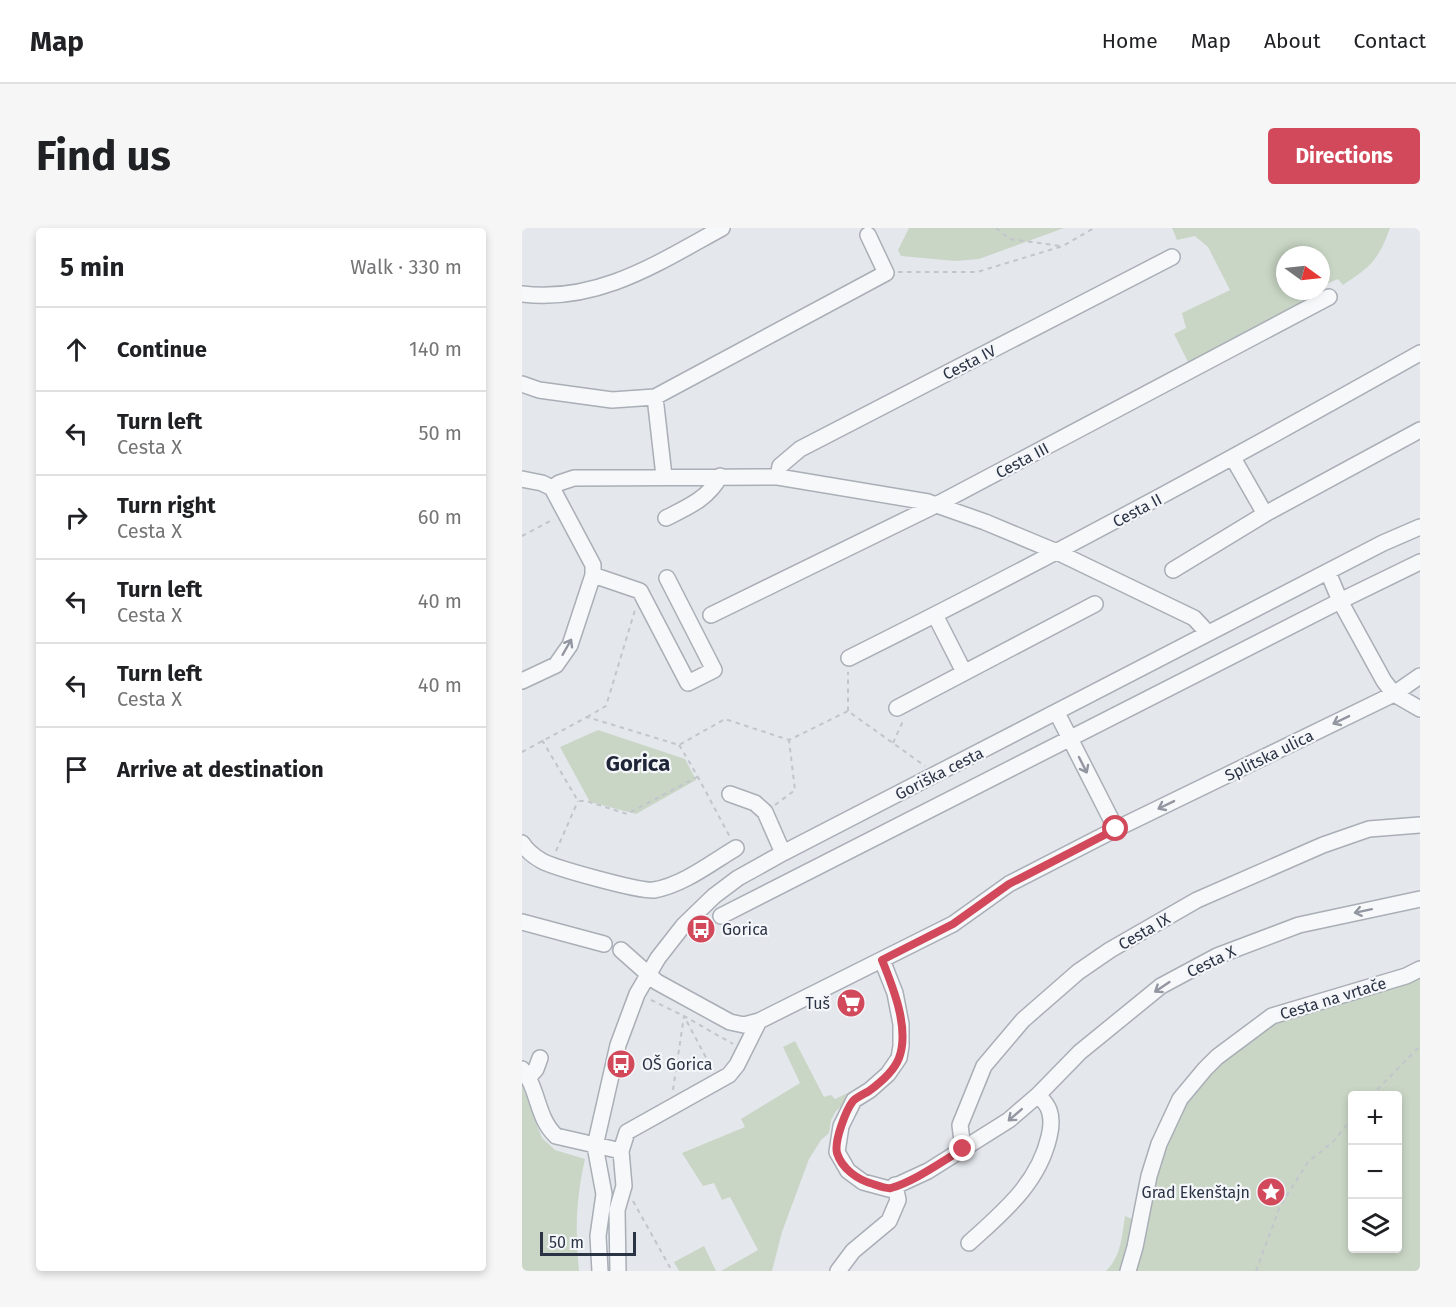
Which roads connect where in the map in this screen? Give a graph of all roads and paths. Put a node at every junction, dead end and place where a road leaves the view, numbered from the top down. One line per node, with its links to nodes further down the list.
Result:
1 (722, 228): 8 (street)
2 (996, 228): 5 (path)
3 (1094, 228): 5 (path)
4 (868, 235): 7 (street)
5 (1063, 246): 7 (path)
6 (1172, 257): 17 (street, Cesta IV)
7 (885, 273): 12 (street)
8 (522, 294)
9 (1323, 300): 20 (street, Cesta III)
10 (1420, 353): 14 (street, Cesta II)
11 (522, 384): 12 (street)
12 (655, 397): 15 (street)
13 (1420, 430): 22 (street)
14 (1233, 458): 22 (street); 26 (street, Cesta II)
15 (664, 476): 16 (street); 19 (street)
16 (720, 476): 17 (street); 23 (street)
17 (778, 477): 20 (street)
18 (522, 479): 19 (street)
19 (552, 488): 21 (street)
20 (936, 505): 26 (street); 35 (street, Cesta III)
21 (565, 514): 25 (path); 30 (street)
22 (1265, 514): 28 (street)
23 (666, 518)
24 (1420, 527): 29 (street, Goriška cesta)
25 (522, 536)
26 (1057, 552): 36 (street, Cesta II); 37 (street)
27 (1420, 562): 33 (street)
28 (1173, 570)
29 (1328, 572): 33 (street); 37 (street, Goriška cesta)
30 (593, 575): 32 (street); 41 (street, one-way to 30)
31 (667, 578): 32 (street)
32 (640, 591): 47 (path)
33 (1340, 601): 42 (street); 50 (street)
34 (1095, 604): 39 (street)
35 (711, 615)
36 (935, 615): 38 (street, Cesta II); 39 (street)
37 (1208, 633): 46 (street, Goriška cesta)
38 (849, 658): 45 (path)
39 (964, 672): 43 (street)
40 (1420, 676): 42 (street, Splitska ulica)
41 (522, 681)
42 (1394, 694): 44 (street); 59 (street, Splitska ulica, one-way to 59)
43 (897, 708)
44 (1420, 709)
45 (848, 711): 49 (path); 53 (path)
46 (1057, 713): 50 (street); 62 (street, Goriška cesta)
47 (587, 717): 48 (path); 51 (path)
48 (542, 740): 52 (path); 56 (path)
49 (789, 740): 51 (path); 57 (path)
50 (1070, 740): 59 (street, one-way to 59); 65 (street)
51 (679, 745): 54 (path)
52 (522, 752)
53 (927, 767)
54 (699, 776): 56 (path); 60 (path)
55 (730, 794): 57 (street)
56 (578, 801): 63 (path)
57 (765, 812): 62 (street)
58 (1420, 825): 85 (street, Cesta IX)
59 (1116, 829): 69 (street, Splitska ulica)
60 (736, 848): 63 (street)
61 (524, 851): 63 (street)
62 (783, 853): 71 (street, Goriška cesta)
63 (550, 865)
64 (1420, 899): 81 (street, Cesta X, one-way to 81)
65 (722, 916)
66 (522, 922): 67 (street)
67 (604, 944)
68 (621, 950): 71 (street)
69 (882, 960): 74 (street, Splitska ulica); 87 (street, Cesta X)
70 (1420, 969): 94 (street, Cesta na vrtače)
71 (648, 975): 72 (street, Goriška cesta); 74 (street)
72 (637, 994): 73 (path); 84 (street, Goriška cesta)
73 (684, 1016): 76 (path); 79 (path); 82 (path)
74 (759, 1021): 76 (street)
75 (1420, 1046): 80 (path)
76 (743, 1050): 79 (street)
77 (540, 1058): 78 (street)
78 (525, 1073): 84 (street)
79 (720, 1082): 82 (street)
80 (1375, 1091)
81 (1038, 1095): 85 (street, Cesta X, one-way to 85); 89 (street)
82 (675, 1104): 86 (street)
83 (1348, 1124): 95 (path)
84 (595, 1146): 86 (street); 90 (street, Goriška cesta)
85 (963, 1149): 87 (street, Cesta X)
86 (621, 1151): 88 (street)
87 (896, 1185): 93 (street)
88 (624, 1186): 91 (street); 92 (path)
89 (969, 1243)
90 (600, 1271)
91 (618, 1271)
92 (672, 1271)
93 (838, 1271)
94 (1128, 1271)
95 (1256, 1271)

